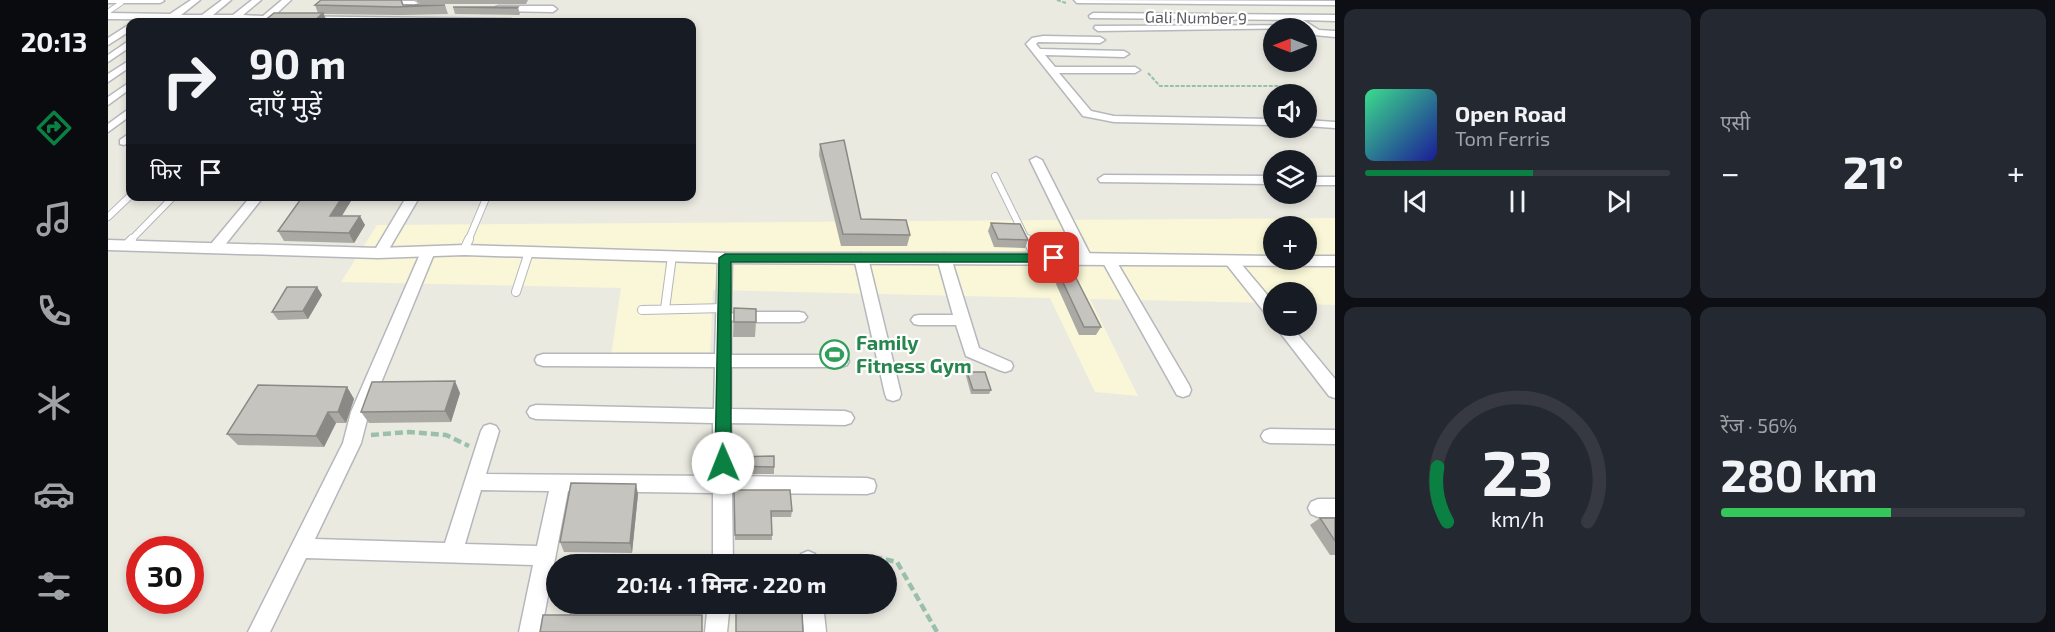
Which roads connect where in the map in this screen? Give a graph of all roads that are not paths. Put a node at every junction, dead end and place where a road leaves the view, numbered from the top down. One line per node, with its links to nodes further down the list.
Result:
1 (196, 0): 19 (street)
2 (227, 0): 21 (street)
3 (257, 0): 27 (street)
4 (287, 0): 28 (street)
5 (557, 0): 15 (street)
6 (108, 1): 7 (street)
7 (124, 1): 8 (street); 17 (lane)
8 (161, 1): 23 (street)
9 (1077, 1): 10 (street)
10 (1143, 1): 11 (street)
11 (1271, 2): 13 (street); 31 (street)
12 (371, 3): 14 (street)
13 (1335, 3)
14 (415, 5): 30 (street)
15 (493, 9)
16 (320, 10): 29 (street)
17 (108, 14): 18 (street)
18 (122, 16): 23 (street); 34 (street)
19 (171, 16): 20 (street); 23 (street); 24 (street)
20 (193, 16): 21 (street); 25 (street)
21 (205, 16): 26 (street)
22 (1094, 16): 31 (street, Gali Number 9)
23 (140, 18)
24 (167, 18)
25 (190, 18)
26 (228, 18)
27 (241, 18)
28 (266, 18): 29 (street)
29 (312, 18)
30 (403, 18)
31 (1293, 18)
32 (1317, 18): 33 (street, Gali Number 9)
33 (1335, 18)
34 (108, 25)
35 (1098, 28): 36 (street)
36 (1263, 28)
37 (126, 30): 41 (street)
38 (1317, 33): 39 (street)
39 (1335, 34)
40 (1100, 40): 44 (street)
41 (108, 43): 42 (street)
42 (126, 43)
43 (126, 46): 46 (street)
44 (1037, 52): 45 (street); 48 (street)
45 (1124, 54)
46 (108, 59)
47 (126, 66): 50 (street)
48 (1051, 70): 49 (street); 56 (street)
49 (1135, 70)
50 (108, 79)
51 (108, 86): 52 (street)
52 (126, 86)
53 (126, 89): 54 (street)
54 (108, 102)
55 (126, 114): 59 (street)
56 (1263, 122)
57 (1317, 123): 58 (street)
58 (1335, 124)
59 (108, 129)
60 (1036, 160): 84 (street)
61 (995, 176): 83 (lane)
62 (1104, 179): 63 (street)
63 (1263, 180)
64 (1317, 181): 65 (street)
65 (1335, 181)
66 (126, 200): 71 (lane)
67 (169, 201): 73 (lane)
68 (254, 201): 74 (street)
69 (411, 201): 77 (street)
70 (485, 201): 75 (lane)
71 (108, 217)
72 (108, 245): 73 (street)
73 (126, 245): 74 (street)
74 (216, 247): 77 (street)
75 (464, 250): 76 (street); 78 (street)
76 (530, 252): 79 (street); 88 (lane)
77 (380, 254): 78 (street)
78 (427, 254): 115 (street)
79 (672, 256): 80 (street); 90 (lane)
80 (725, 258): 81 (street); 92 (street)
81 (861, 258): 82 (street); 104 (street)
82 (944, 258): 83 (street); 95 (street)
83 (1036, 258): 84 (street)
84 (1085, 258): 85 (street)
85 (1108, 259): 87 (street); 102 (street)
86 (1335, 261): 87 (street)
87 (1232, 262): 89 (street)
88 (516, 292)
89 (1263, 300)
90 (665, 309): 91 (lane); 92 (lane)
91 (642, 310)
92 (725, 312): 93 (street); 99 (street)
93 (799, 317)
94 (919, 321): 95 (street)
95 (963, 321): 100 (street)
96 (1292, 336): 101 (street)
97 (543, 360): 99 (street)
98 (841, 360): 99 (street)
99 (724, 361): 106 (street)
100 (1005, 366)
101 (1328, 374): 103 (street)
102 (1183, 390)
103 (1335, 392)
104 (893, 394)
105 (536, 412): 106 (street)
106 (723, 418): 107 (street); 113 (street)
107 (845, 418)
108 (490, 431): 111 (street)
109 (1270, 436): 110 (street)
110 (1335, 437)
111 (474, 482): 112 (street); 116 (street)
112 (560, 482): 113 (street); 118 (street)
113 (723, 485): 114 (street); 117 (street)
114 (867, 486)
115 (300, 548): 116 (street); 121 (street)
116 (452, 553): 118 (street)
117 (723, 554)
118 (545, 555): 122 (street)
119 (718, 614): 123 (street)
120 (813, 614): 124 (street)
121 (259, 632)
122 (530, 632)
123 (716, 632)
124 (815, 632)

